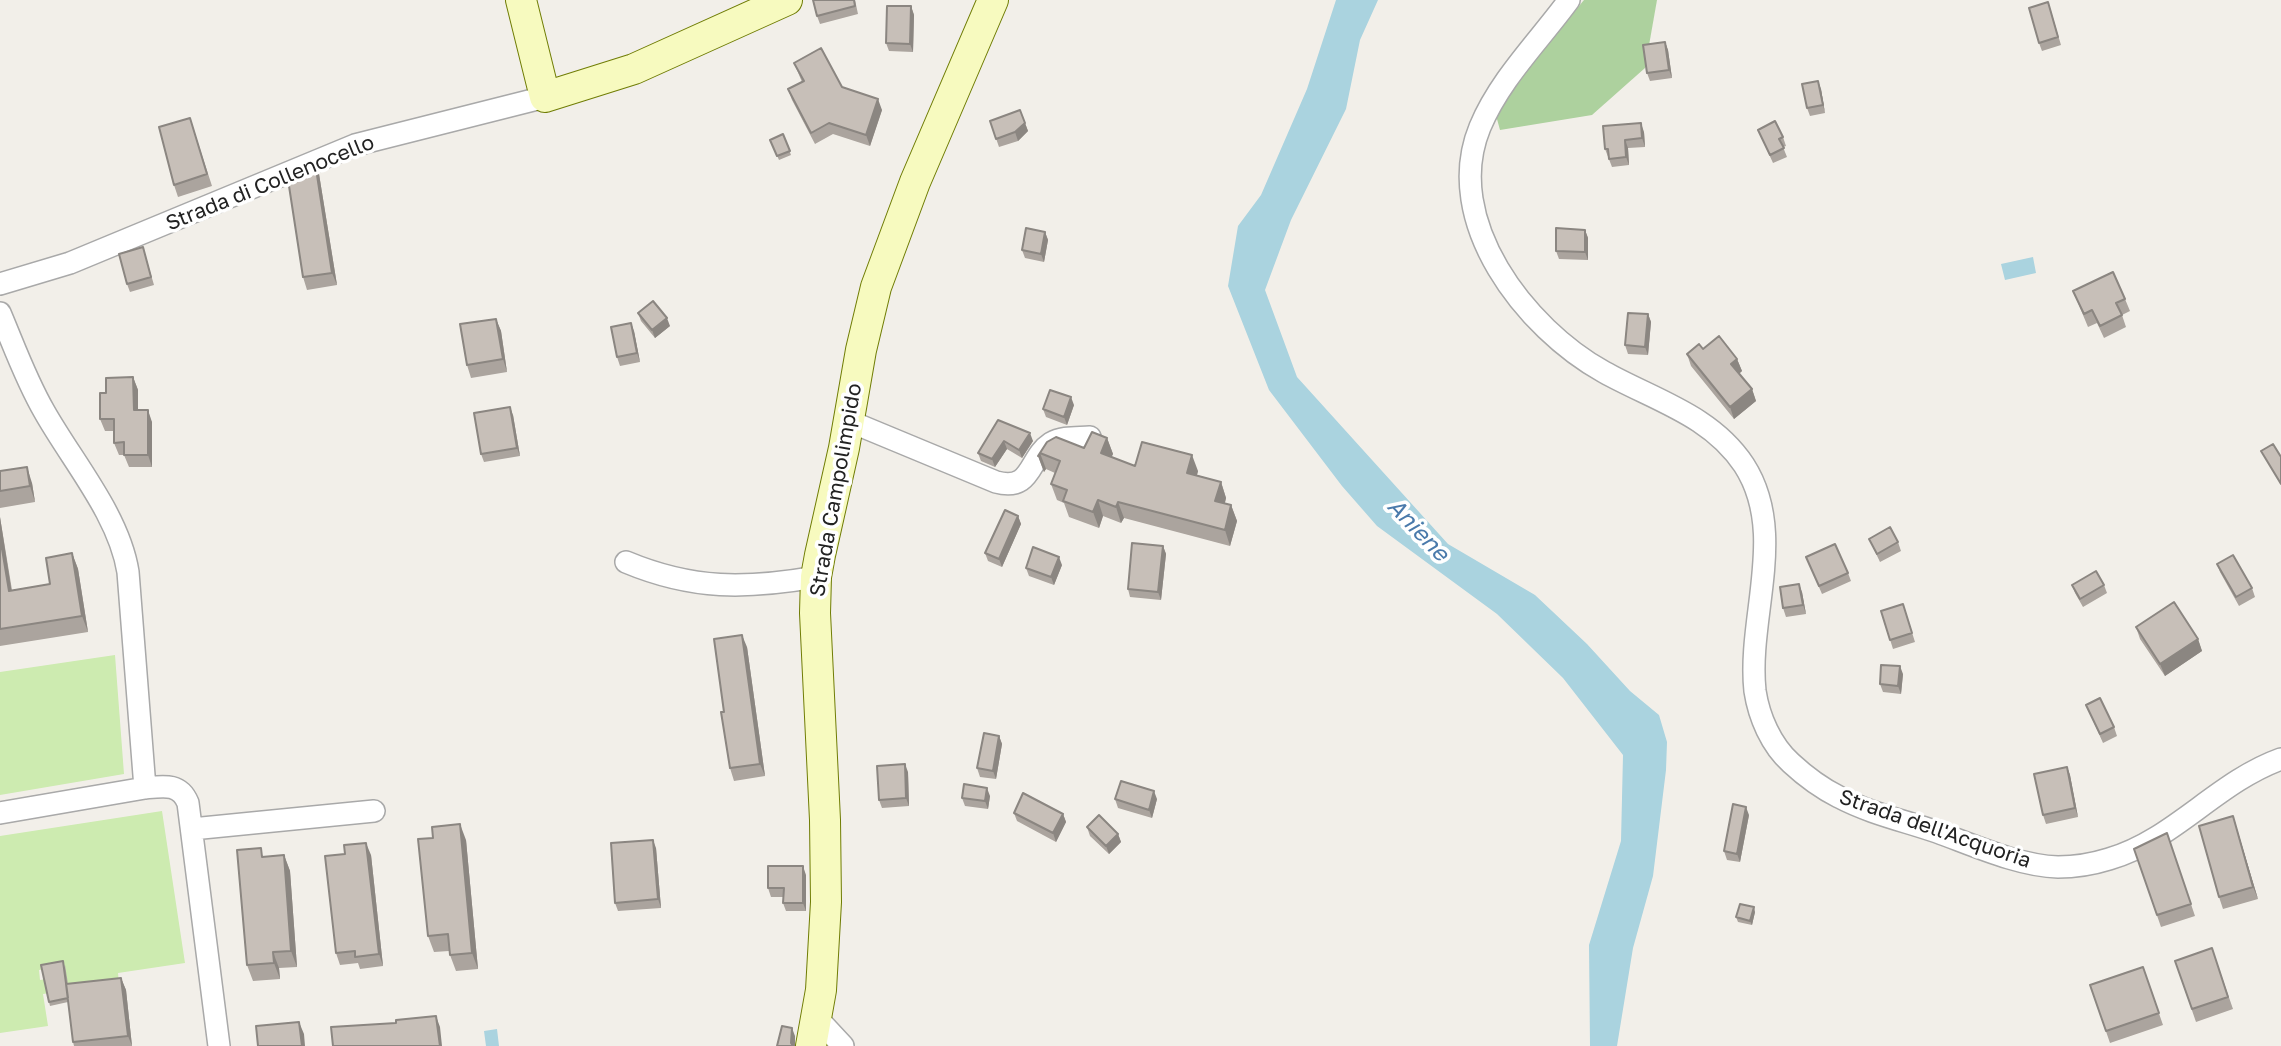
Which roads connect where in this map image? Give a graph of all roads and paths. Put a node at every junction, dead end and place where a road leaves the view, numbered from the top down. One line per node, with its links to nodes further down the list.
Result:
1 (521, 0): 5 (street)
2 (786, 0): 5 (street)
3 (993, 0): 8 (street, Strada Campolimpido)
4 (1569, 0): 12 (street, Strada dell'Acquoria)
5 (545, 97): 6 (street, Strada di Collenocello)
6 (0, 284)
7 (0, 313): 13 (street)
8 (849, 421): 9 (street); 11 (street, Strada Campolimpido)
9 (1090, 438)
10 (626, 562): 11 (street)
11 (816, 577): 17 (street, Strada Campolimpido)
12 (2281, 759)
13 (145, 788): 15 (street); 16 (street)
14 (374, 811): 16 (street)
15 (0, 813)
16 (192, 829): 18 (street)
17 (816, 1017): 19 (street, Strada Campolimpido); 20 (street)
18 (219, 1046)
19 (811, 1046)
20 (843, 1046)

